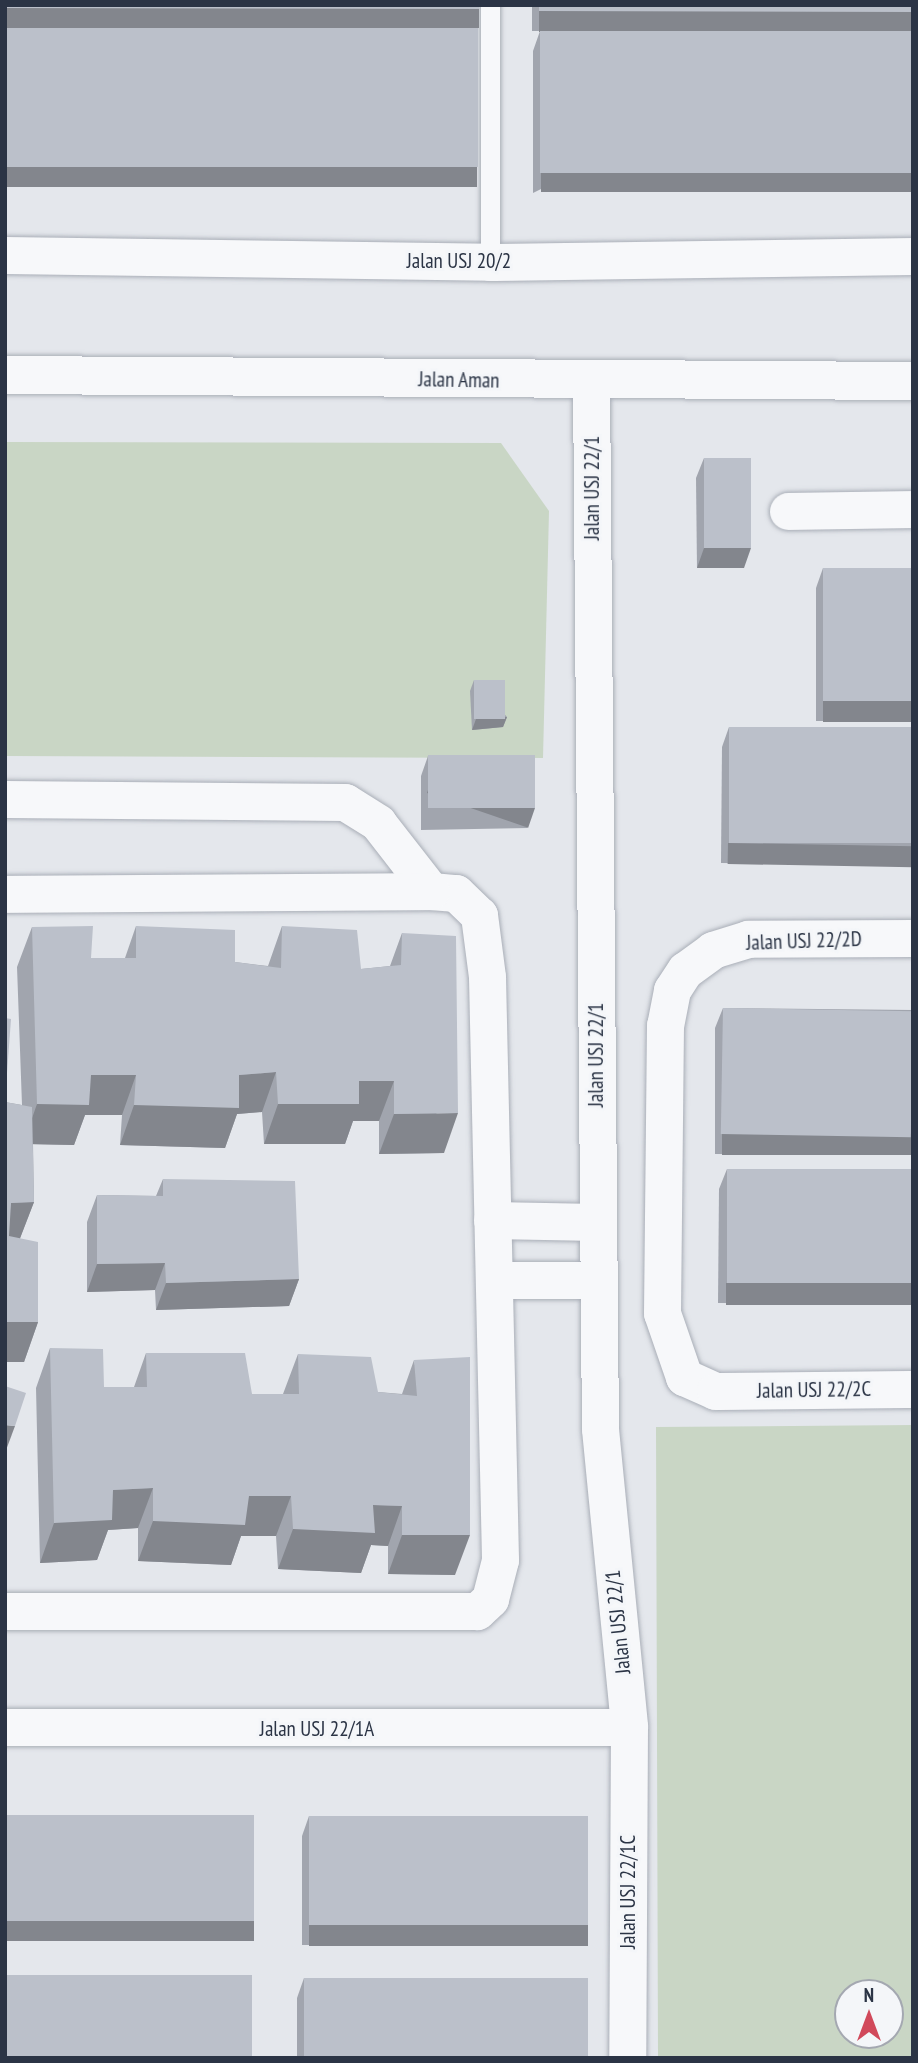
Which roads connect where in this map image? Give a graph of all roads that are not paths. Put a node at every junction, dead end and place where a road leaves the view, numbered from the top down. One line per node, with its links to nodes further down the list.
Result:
1 (490, 5): 4 (lane)
2 (5, 256): 4 (street, Jalan USJ 20/2)
3 (913, 256): 4 (street, Jalan USJ 20/2)
4 (490, 261)
5 (5, 374): 7 (street, Jalan Aman)
6 (913, 381): 7 (street, Jalan Aman)
7 (591, 382): 15 (street, Jalan USJ 22/1)
8 (913, 509): 9 (street)
9 (788, 510)
10 (5, 799): 11 (street)
11 (431, 891): 12 (street); 14 (street)
12 (5, 894)
13 (913, 938): 19 (street, Jalan USJ 22/2D)
14 (492, 1220): 15 (street); 16 (street)
15 (597, 1222): 17 (street, Jalan USJ 22/1)
16 (494, 1280): 17 (street); 20 (street)
17 (598, 1280): 22 (street, Jalan USJ 22/1)
18 (913, 1389): 19 (street, Jalan USJ 22/2C)
19 (715, 1391)
20 (5, 1611)
21 (5, 1727): 22 (street, Jalan USJ 22/1A)
22 (629, 1727): 23 (street, Jalan USJ 22/1C)
23 (627, 2058)

